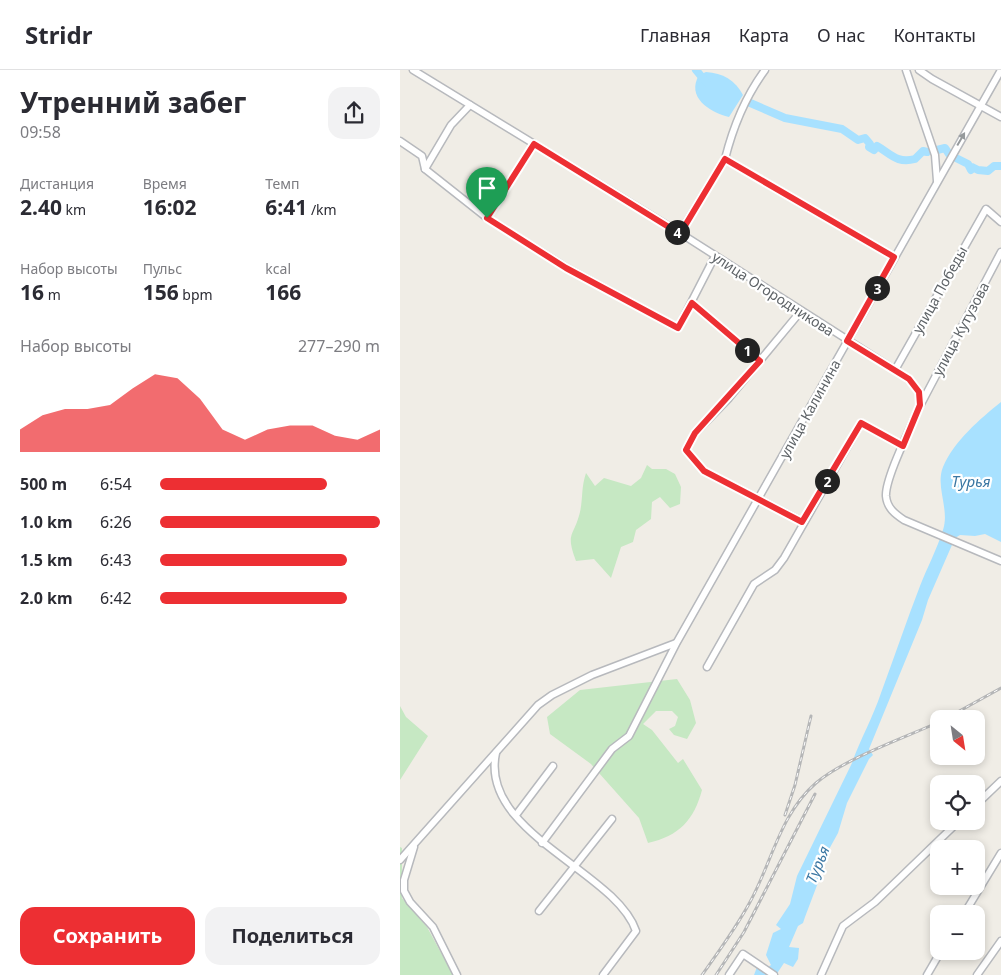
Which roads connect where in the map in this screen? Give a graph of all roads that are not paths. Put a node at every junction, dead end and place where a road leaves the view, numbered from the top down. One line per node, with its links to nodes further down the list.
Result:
1 (413, 70): 6 (street, улица Огородникова)
2 (764, 70): 11 (street)
3 (906, 70): 13 (street)
4 (919, 70): 7 (street)
5 (1001, 70): 7 (street, улица Калинина)
6 (470, 105): 10 (street, улица Огородникова); 12 (street)
7 (981, 106): 8 (street); 13 (street, улица Калинина, one-way to 7)
8 (1001, 117)
9 (400, 141): 12 (street)
10 (534, 144): 14 (street); 16 (street, улица Огородникова)
11 (725, 159): 16 (street); 19 (street)
12 (425, 169): 14 (street)
13 (938, 182): 19 (street, улица Калинина)
14 (487, 218): 20 (street)
15 (1001, 222): 24 (street, улица Победы)
16 (680, 234): 18 (street, улица Огородникова)
17 (1001, 252): 25 (street, улица Кутузова)
18 (715, 256): 20 (street); 21 (street, улица Огородникова)
19 (894, 257): 22 (street, улица Калинина)
20 (692, 303): 23 (street)
21 (801, 311): 22 (street, улица Огородникова); 23 (street)
22 (847, 341): 24 (street, улица Огородникова); 27 (street, улица Калинина)
23 (760, 361): 27 (street)
24 (895, 370): 25 (street, улица Огородникова)
25 (920, 405): 26 (street)
26 (903, 446): 28 (street); 29 (street)
27 (759, 498): 28 (street); 30 (street, улица Калинина)
28 (802, 522): 31 (street)
29 (1001, 561)
30 (677, 642): 32 (street); 39 (street, улица Калинина)
31 (707, 666)
32 (496, 752): 36 (street); 40 (street)
33 (554, 766): 36 (street)
34 (1001, 781): 35 (street)
35 (985, 796)
36 (516, 815): 39 (street)
37 (612, 819): 43 (street)
38 (950, 830): 52 (street)
39 (542, 843): 43 (street)
40 (414, 845): 42 (street); 48 (street)
41 (1001, 853): 44 (street)
42 (400, 860)
43 (574, 868): 45 (street); 49 (street)
44 (969, 905)
45 (539, 911)
46 (1001, 941): 54 (street)
47 (936, 960): 53 (street)
48 (457, 975)
49 (602, 975)
50 (729, 975): 51 (street)
51 (774, 975)
52 (820, 975)
53 (927, 975)
54 (977, 975)

